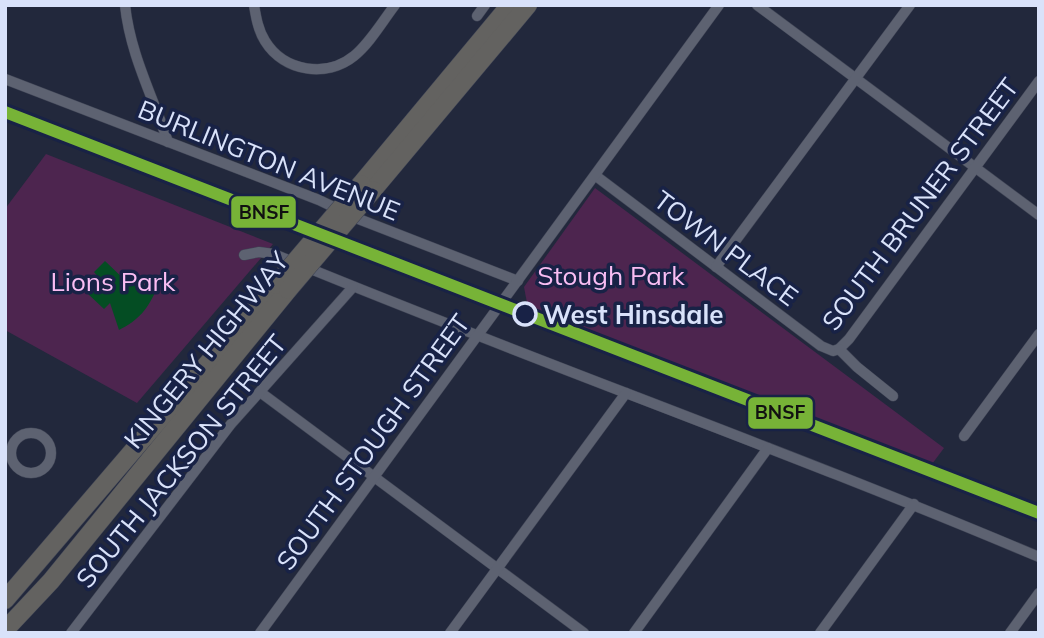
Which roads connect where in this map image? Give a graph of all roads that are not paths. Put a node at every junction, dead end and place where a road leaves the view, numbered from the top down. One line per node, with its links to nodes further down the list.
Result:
1 (125, 5): 14 (street)
2 (254, 5): 3 (street)
3 (395, 5)
4 (485, 5): 10 (street)
5 (510, 5): 17 (highway, KINGERY HIGHWAY)
6 (528, 5): 17 (highway, KINGERY HIGHWAY)
7 (719, 5): 16 (street, SOUTH STOUGH STREET)
8 (757, 5): 12 (street)
9 (910, 5): 12 (street)
10 (477, 16)
11 (5, 79): 14 (street, BURLINGTON AVENUE)
12 (856, 79): 15 (street); 20 (street)
13 (1039, 81): 15 (street, SOUTH BRUNER STREET)
14 (168, 142): 21 (street, BURLINGTON AVENUE)
15 (975, 167): 18 (street); 26 (street, SOUTH BRUNER STREET)
16 (596, 176): 20 (street, TOWN PLACE); 21 (street, SOUTH STOUGH STREET)
17 (367, 187): 23 (highway, KINGERY HIGHWAY, bridge)
18 (1039, 215)
19 (244, 255): 22 (street)
20 (716, 267): 26 (street, TOWN PLACE)
21 (518, 281): 25 (street, SOUTH STOUGH STREET)
22 (353, 287): 25 (street); 27 (street, SOUTH JACKSON STREET)
23 (282, 288): 39 (highway, KINGERY HIGHWAY); 40 (highway, KINGERY HIGHWAY)
24 (1039, 334): 31 (street)
25 (477, 336): 28 (street); 34 (street, SOUTH STOUGH STREET)
26 (836, 350): 29 (street, TOWN PLACE)
27 (260, 391): 34 (street); 41 (street, SOUTH JACKSON STREET)
28 (626, 393): 33 (street); 37 (street)
29 (894, 396)
30 (5, 431): 32 (street)
31 (964, 436)
32 (17, 439): 32 (street)
33 (768, 448): 35 (street); 45 (street)
34 (374, 478): 37 (street); 42 (street, SOUTH STOUGH STREET)
35 (914, 504): 36 (street); 46 (street)
36 (1039, 557)
37 (497, 569): 43 (street); 44 (street)
38 (1039, 593): 47 (street)
39 (5, 600)
40 (5, 630)
41 (71, 633)
42 (260, 633)
43 (450, 633)
44 (584, 633)
45 (634, 633)
46 (820, 633)
47 (1010, 633)

